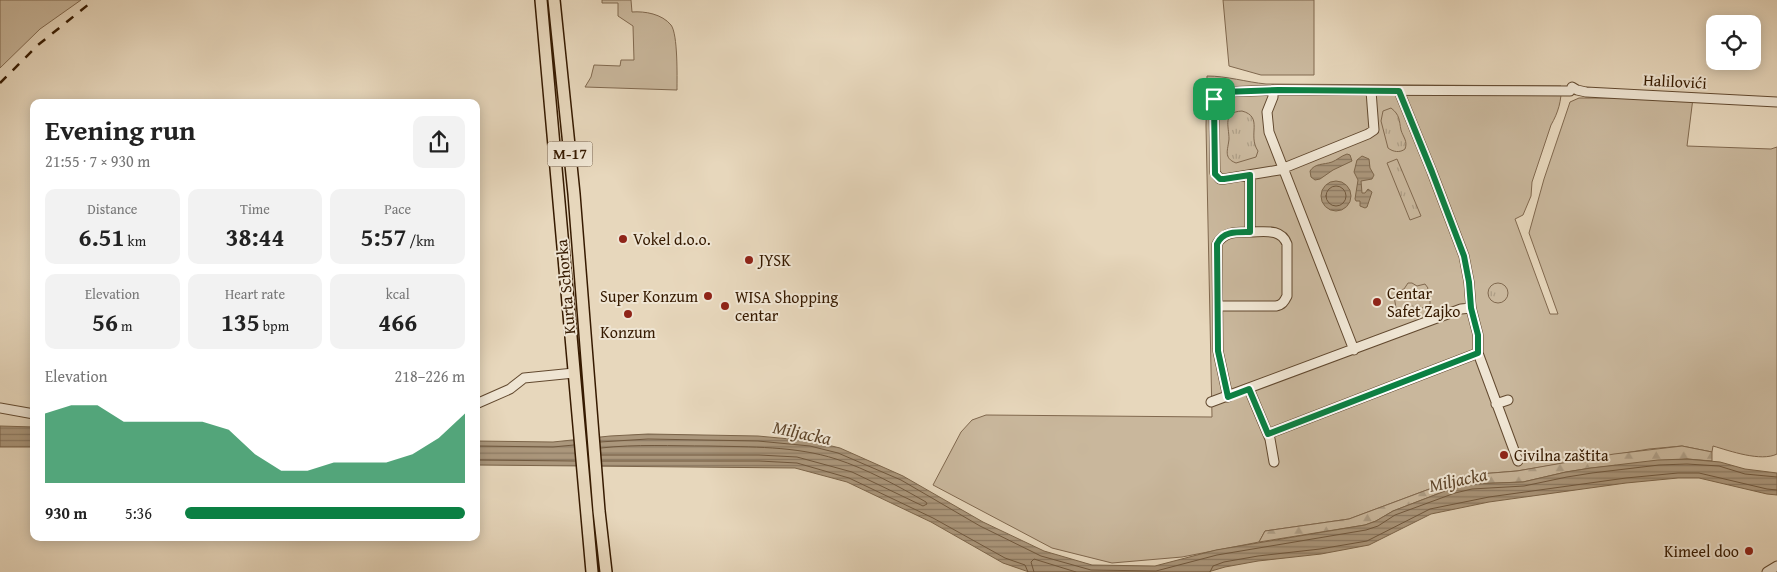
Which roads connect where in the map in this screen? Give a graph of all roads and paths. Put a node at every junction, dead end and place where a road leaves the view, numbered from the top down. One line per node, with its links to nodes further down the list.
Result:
1 (541, 0): 14 (main road, Kurta Schorka / M-17)
2 (554, 0): 30 (main road, Kurta Schorka / M-17)
3 (1273, 90): 4 (street, Halilovići); 7 (street); 8 (street, Halilovići)
4 (1370, 91): 5 (street, Halilovići); 7 (street)
5 (1399, 91): 6 (street, Halilovići); 11 (street)
6 (1777, 102)
7 (1283, 169): 8 (street); 12 (street)
8 (1250, 175): 9 (street)
9 (1250, 232): 10 (street); 10 (street)
10 (1218, 306): 16 (street)
11 (1471, 308): 12 (street); 13 (street)
12 (1354, 350): 15 (street)
13 (1478, 353): 20 (street); 23 (street)
14 (574, 373): 18 (street); 26 (main road, Kurta Schorka / M-17)
15 (1249, 389): 16 (street); 23 (street)
16 (1228, 397): 19 (street)
17 (1508, 400): 20 (street)
18 (480, 402)
19 (1212, 402)
20 (1496, 404): 24 (street)
21 (0, 408): 22 (street)
22 (30, 413)
23 (1268, 434): 25 (street)
24 (1518, 461)
25 (1274, 462)
26 (590, 555): 28 (main road); 29 (main road, Kurta Schorka / M-17)
27 (1777, 566): 31 (street)
28 (585, 572)
29 (592, 572)
30 (606, 572)
31 (1767, 572)

